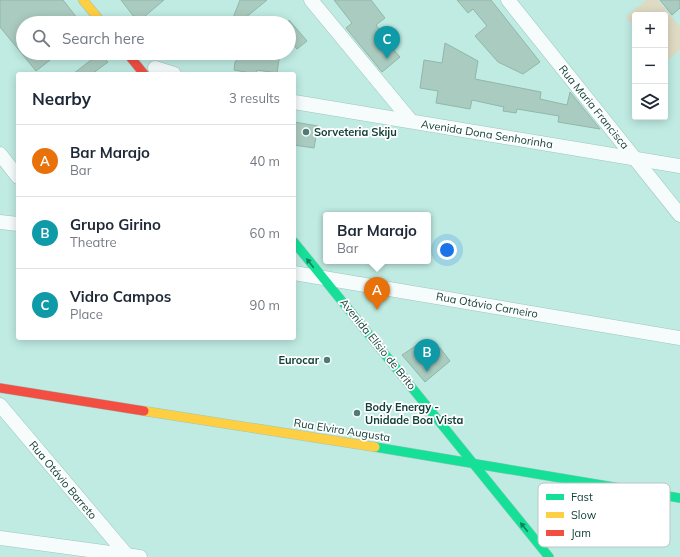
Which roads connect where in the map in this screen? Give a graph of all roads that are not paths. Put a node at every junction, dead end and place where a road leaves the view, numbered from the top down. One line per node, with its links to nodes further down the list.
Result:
1 (83, 0): 4 (street)
2 (311, 0): 9 (street)
3 (508, 0): 11 (street, Rua Maria Francisca)
4 (96, 16)
5 (137, 60): 6 (street)
6 (152, 70): 7 (street)
7 (163, 72)
8 (296, 102): 9 (street, Avenida Dona Senhorinha)
9 (411, 121): 11 (street, Avenida Dona Senhorinha)
10 (0, 154): 13 (street)
11 (635, 158): 12 (street, Avenida Dona Senhorinha); 14 (street, Rua Maria Francisca)
12 (680, 166)
13 (16, 174)
14 (680, 215)
15 (0, 222): 16 (street)
16 (16, 224)
17 (296, 245): 19 (street, Avenida Elísio de Brito, one-way to 17)
18 (300, 271): 19 (street, Rua Otávio Carneiro)
19 (319, 282): 20 (street, Rua Otávio Carneiro); 25 (street, Avenida Elísio de Brito)
20 (680, 338)
21 (0, 388): 24 (street, Rua Elvira Augusta)
22 (0, 405): 33 (street, Rua Otávio Barreto)
23 (445, 448): 24 (street)
24 (455, 460): 25 (street, Rua Elvira Augusta); 26 (street)
25 (472, 462): 27 (street, Rua Elvira Augusta); 31 (street, Avenida Elísio de Brito, one-way to 25)
26 (465, 472)
27 (593, 483)
28 (670, 496): 29 (street, Rua Elvira Augusta)
29 (680, 498)
30 (0, 538): 33 (street)
31 (538, 543)
32 (541, 547): 34 (street, Avenida Elísio de Brito, one-way to 32)
33 (133, 556)
34 (549, 557)

